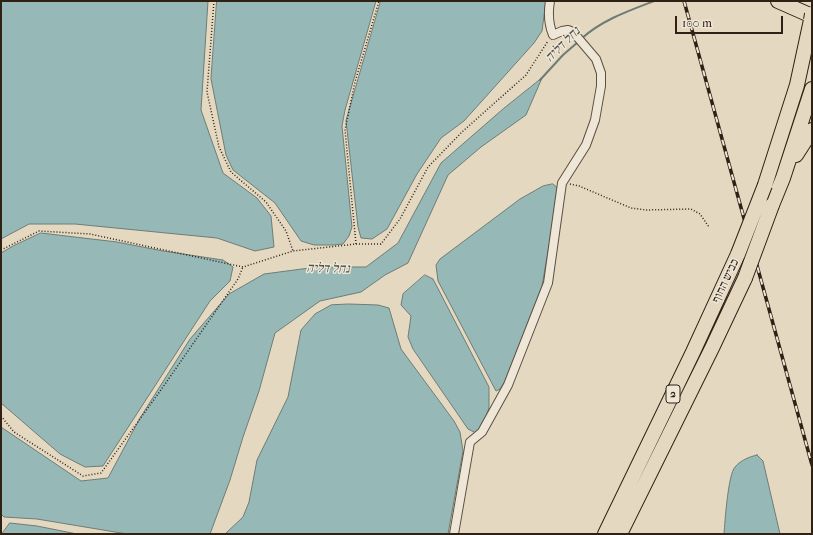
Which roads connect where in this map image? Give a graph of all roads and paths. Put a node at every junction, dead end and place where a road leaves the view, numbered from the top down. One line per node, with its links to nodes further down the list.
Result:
1 (214, 1): 15 (path)
2 (378, 1): 13 (path)
3 (550, 1): 7 (street)
4 (778, 1): 5 (highway)
5 (788, 5): 6 (highway)
6 (812, 17): 19 (highway, כביש החוף / 2, bridge)
7 (553, 35): 11 (street); 13 (path)
8 (812, 89): 10 (highway, כביש החוף / 2)
9 (812, 130): 10 (highway)
10 (783, 178): 20 (highway, כביש החוף / 2, bridge)
11 (562, 183): 12 (path); 18 (street)
12 (708, 227)
13 (356, 244): 15 (path)
14 (1, 250): 16 (path)
15 (293, 251): 16 (path)
16 (243, 267): 17 (path)
17 (1, 416)
18 (454, 534)
19 (605, 534)
20 (620, 534)

